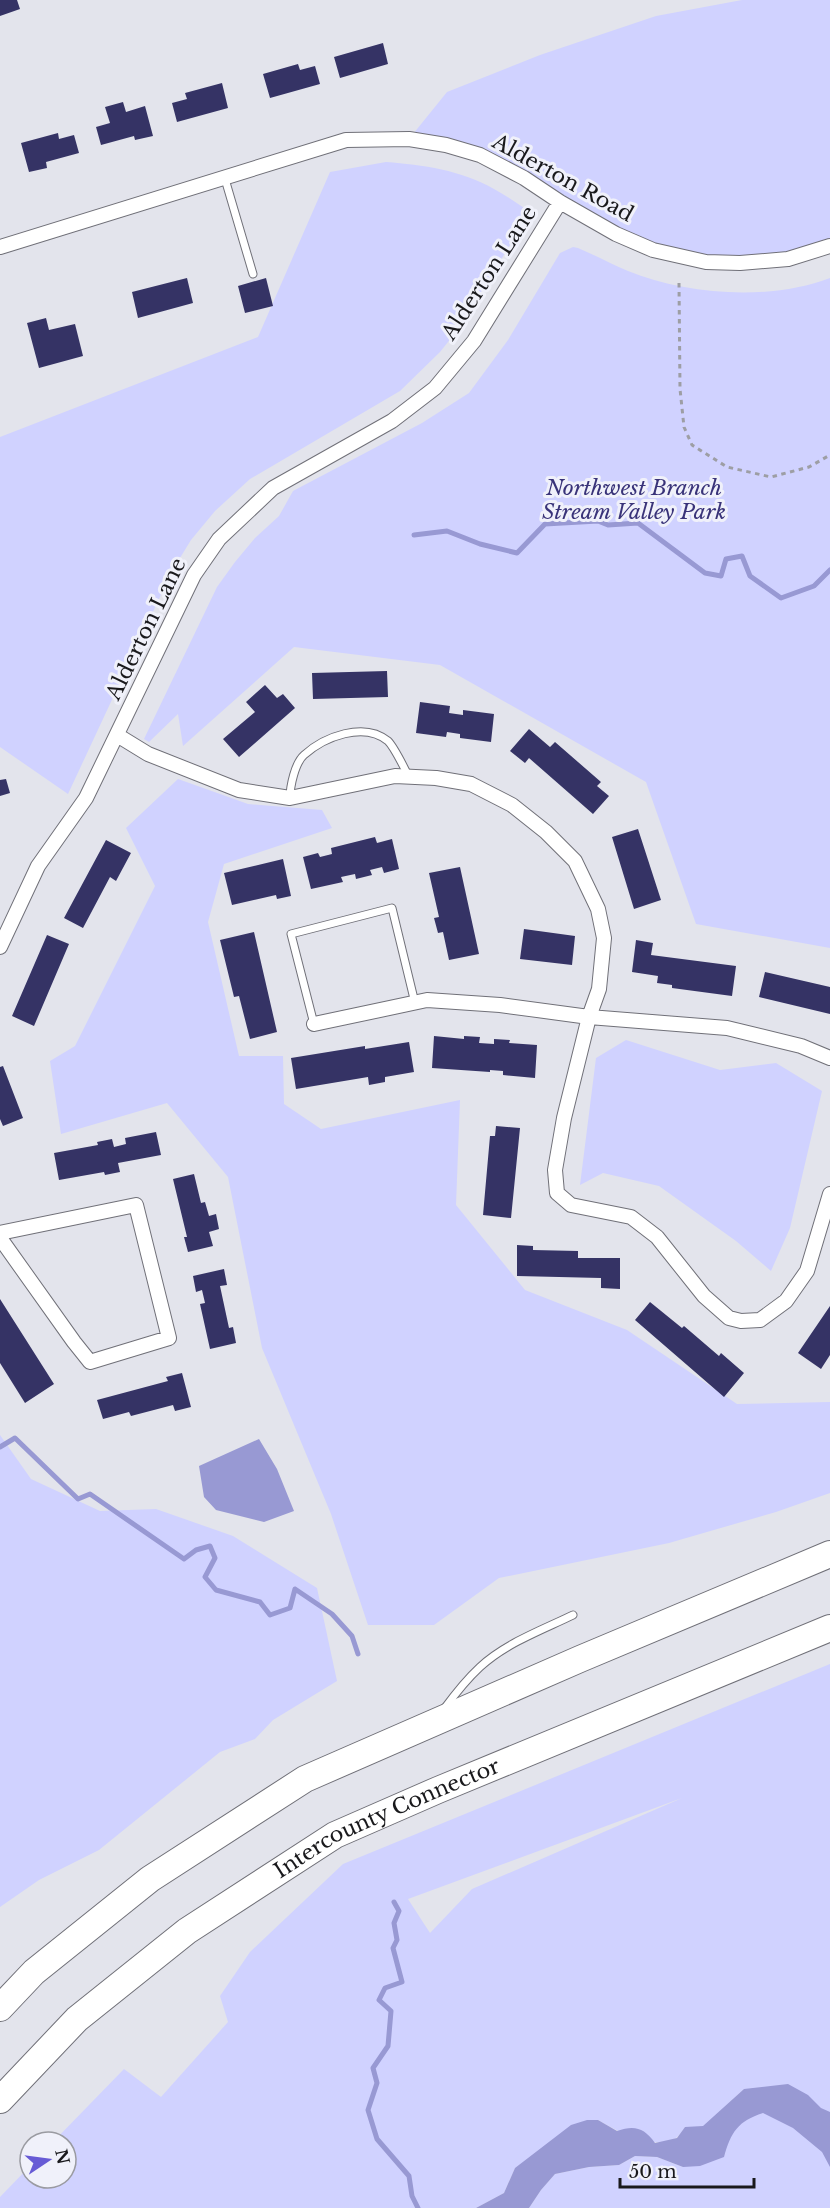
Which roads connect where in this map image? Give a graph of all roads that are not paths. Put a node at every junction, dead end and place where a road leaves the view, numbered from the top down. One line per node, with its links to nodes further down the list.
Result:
1 (225, 179): 2 (street, Alderton Road); 4 (street, Alderton Road); 5 (lane)
2 (560, 202): 3 (street, Alderton Road); 6 (street, Alderton Lane)
3 (830, 246)
4 (0, 247)
5 (253, 274)
6 (117, 735): 8 (street); 9 (street, Alderton Lane)
7 (409, 777): 8 (street); 8 (lane); 11 (street)
8 (290, 798)
9 (0, 947)
10 (416, 1003): 11 (street); 12 (street); 12 (lane)
11 (589, 1017): 13 (street); 14 (street)
12 (314, 1024)
13 (830, 1058)
14 (830, 1194)
15 (0, 1233): 16 (street)
16 (0, 1238)
17 (830, 1554): 20 (highway)
18 (573, 1615): 20 (lane)
19 (830, 1628): 22 (highway, Intercounty Connector)
20 (433, 1723): 21 (highway)
21 (0, 2008)
22 (0, 2100)

